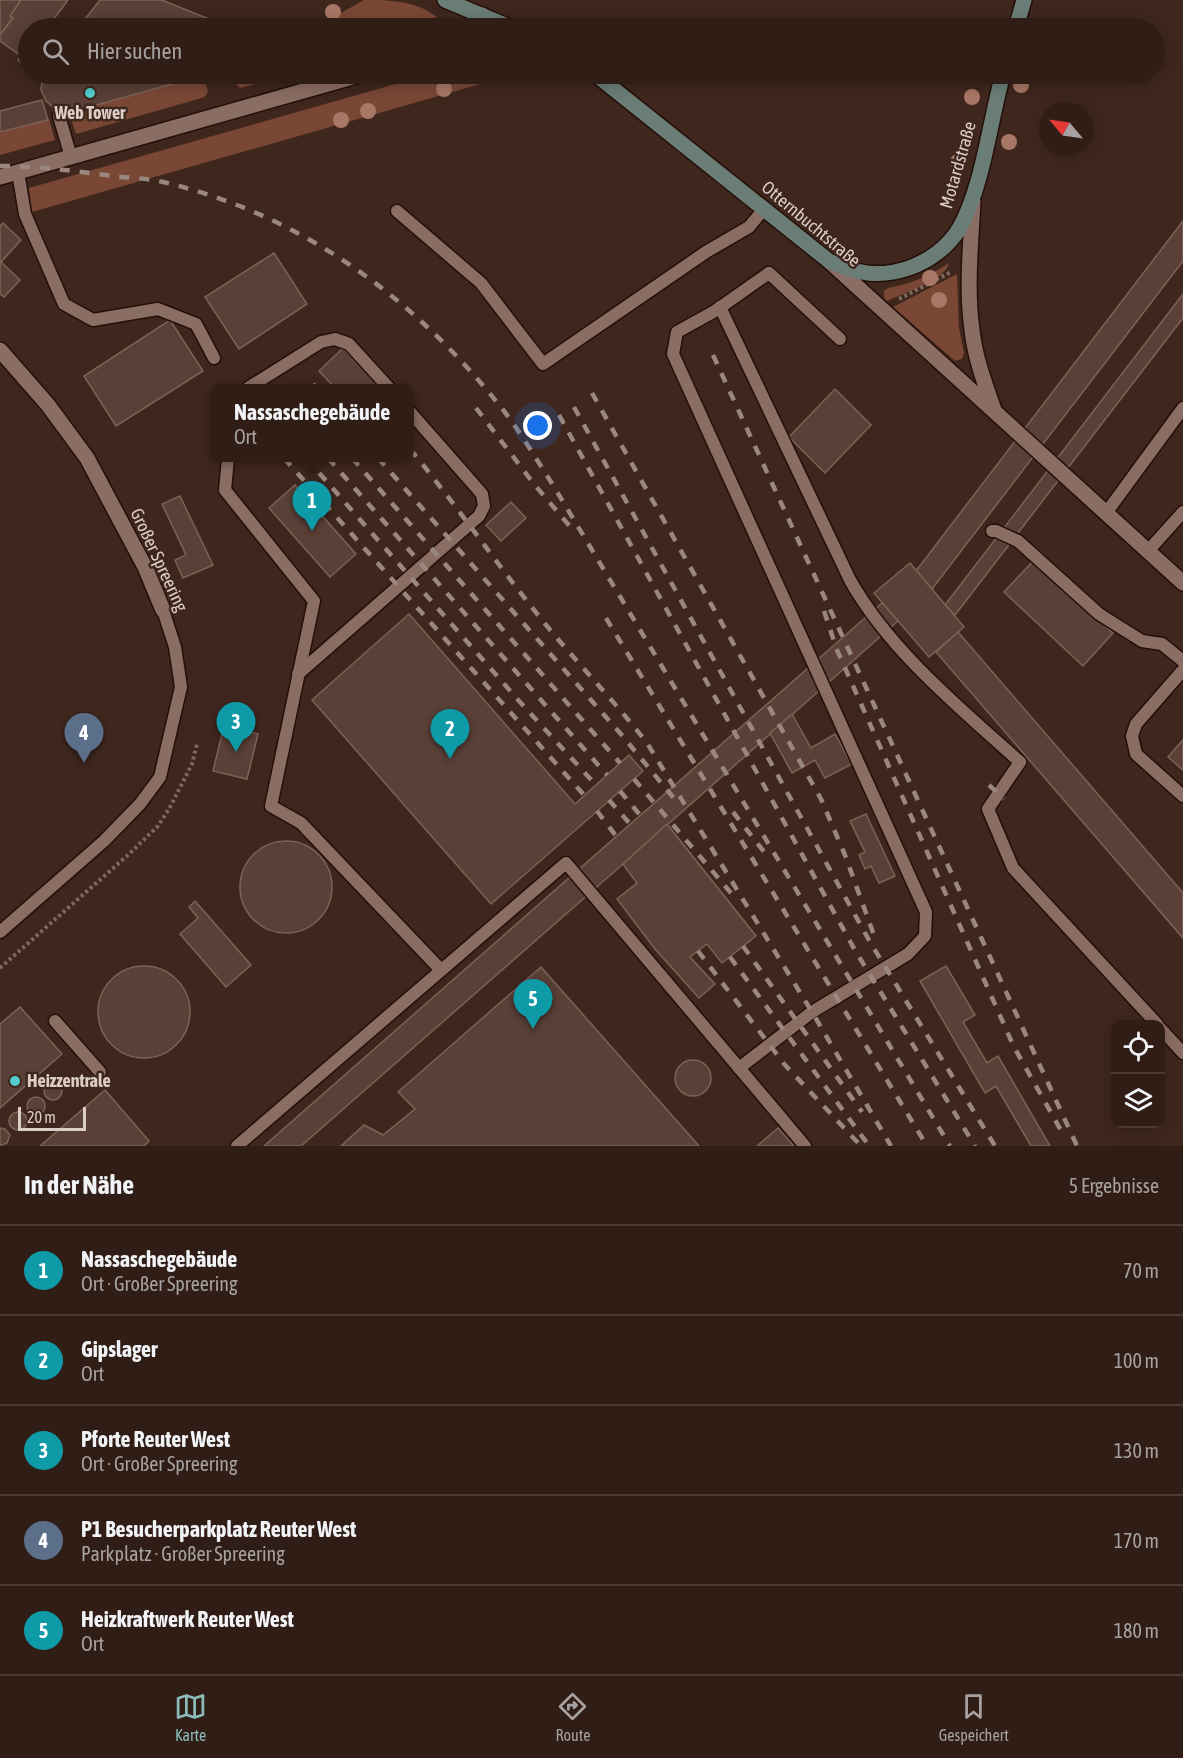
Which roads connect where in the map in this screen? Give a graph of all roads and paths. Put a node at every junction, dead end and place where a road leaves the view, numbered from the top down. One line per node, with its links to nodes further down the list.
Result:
1 (445, 0): 3 (street)
2 (1024, 0): 6 (street)
3 (482, 15): 4 (street); 5 (street)
4 (480, 18)
5 (489, 18)
6 (1019, 18)
7 (328, 84): 11 (street)
8 (608, 84): 15 (street, Otternbuchtstraße)
9 (1001, 84): 14 (street, Motardstraße)
10 (59, 116): 11 (lane)
11 (71, 157): 12 (street)
12 (18, 172): 13 (street); 23 (lane)
13 (0, 177)
14 (973, 195): 17 (street, Motardstraße); 27 (street, Otternbuchtstraße)
15 (764, 209): 16 (lane); 17 (street, Otternbuchtstraße)
16 (397, 211)
17 (829, 261): 27 (street, Otternbuchtstraße)
18 (958, 269): 19 (path)
19 (890, 304)
20 (720, 307): 21 (lane); 44 (lane); 48 (lane)
21 (840, 339)
22 (0, 350): 35 (street, Großer Spreering)
23 (214, 358)
24 (254, 384): 25 (lane)
25 (385, 384)
26 (1183, 408): 31 (lane)
27 (995, 413): 31 (street, Otternbuchtstraße)
28 (414, 417): 38 (lane)
29 (228, 462): 38 (lane)
30 (1183, 512): 33 (lane)
31 (1106, 513): 33 (street, Otternbuchtstraße)
32 (992, 531): 36 (lane)
33 (1148, 551): 34 (street, Otternbuchtstraße)
34 (1183, 583)
35 (163, 609): 41 (lane, Großer Spreering)
36 (1183, 661)
37 (1183, 670): 40 (lane)
38 (298, 674): 43 (lane)
39 (196, 744): 42 (path)
40 (1183, 796)
41 (0, 932)
42 (0, 968)
43 (441, 970): 48 (lane); 50 (lane)
44 (1153, 1020)
45 (55, 1021): 49 (lane)
46 (1165, 1033): 47 (lane)
47 (1183, 1053)
48 (739, 1068): 51 (lane)
49 (100, 1071)
50 (237, 1146)
51 (805, 1146)

